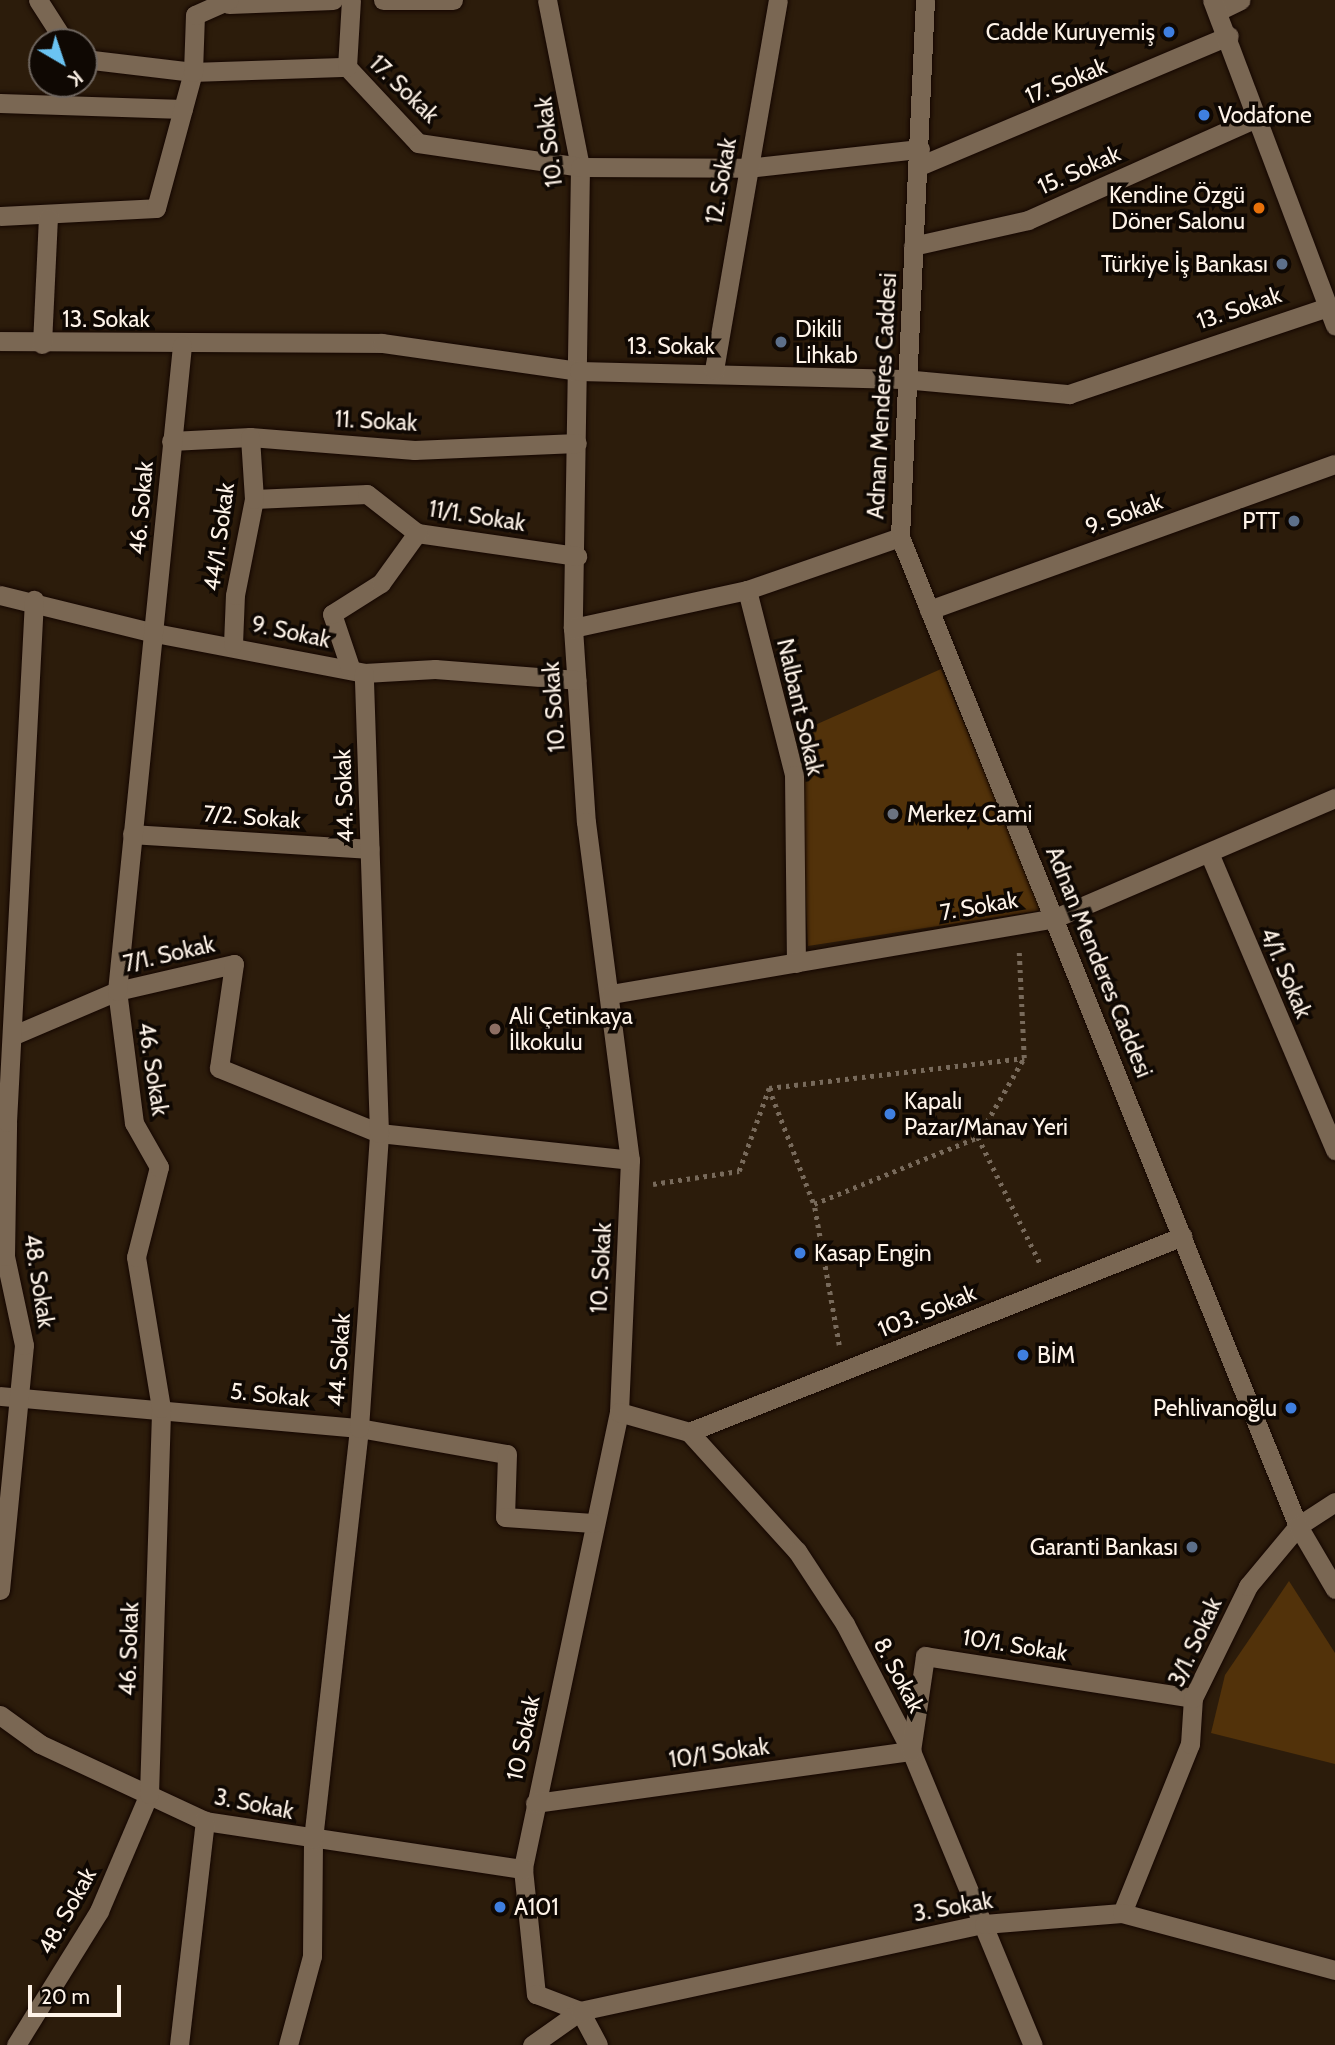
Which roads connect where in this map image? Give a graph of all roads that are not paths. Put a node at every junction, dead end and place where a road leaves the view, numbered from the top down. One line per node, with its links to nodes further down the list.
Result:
1 (38, 0): 12 (street)
2 (333, 0): 10 (street)
3 (351, 0): 15 (street)
4 (383, 0): 5 (street)
5 (453, 0)
6 (547, 0): 21 (street, 10. Sokak)
7 (778, 0): 22 (street, 12. Sokak)
8 (925, 0): 20 (street, Adnan Menderes Caddesi)
9 (1241, 0): 11 (street)
10 (229, 2): 16 (street)
11 (1215, 6): 13 (street)
12 (56, 28)
13 (1229, 36): 19 (street); 20 (street, 17. Sokak)
14 (98, 61): 16 (street, 17. Sokak)
15 (347, 67): 16 (street, 17. Sokak); 21 (street, 17. Sokak)
16 (193, 72): 18 (street)
17 (0, 103): 18 (street)
18 (183, 109): 24 (street)
19 (1258, 117): 25 (street, 15. Sokak); 26 (street)
20 (919, 158): 22 (street, 17. Sokak); 25 (street, Adnan Menderes Caddesi)
21 (580, 167): 22 (street, 17. Sokak); 32 (street, 10. Sokak)
22 (747, 168): 31 (street, 12. Sokak)
23 (0, 216): 24 (street)
24 (48, 218): 29 (street)
25 (913, 246): 33 (street, Adnan Menderes Caddesi)
26 (1328, 307): 27 (street); 33 (street, 13. Sokak)
27 (1335, 326)
28 (0, 341): 29 (street, 13. Sokak)
29 (42, 344): 30 (street, 13. Sokak)
30 (182, 345): 32 (street, 13. Sokak); 35 (street, 46. Sokak)
31 (714, 370): 32 (street, 13. Sokak); 33 (street, 13. Sokak)
32 (579, 371): 36 (street, 10. Sokak)
33 (903, 379): 40 (street, Adnan Menderes Caddesi)
34 (250, 437): 35 (street, 11. Sokak); 36 (street, 11. Sokak); 38 (street, 44/1. Sokak)
35 (171, 441): 47 (street, 46. Sokak)
36 (577, 443): 41 (street, 10. Sokak)
37 (1335, 464): 45 (street, 9. Sokak)
38 (254, 499): 39 (street, 11/1. Sokak); 48 (street, 44/1. Sokak)
39 (417, 533): 41 (street, 11/1. Sokak); 49 (street, 44. Sokak)
40 (900, 537): 42 (street); 45 (street, Adnan Menderes Caddesi)
41 (577, 556): 46 (street, 10. Sokak)
42 (747, 590): 46 (street); 56 (street, Nalbant Sokak)
43 (0, 595): 44 (street, 9. Sokak)
44 (34, 600): 47 (street, 9. Sokak); 59 (street, 48. Sokak)
45 (929, 610): 55 (street, Adnan Menderes Caddesi)
46 (573, 628): 50 (street, 10. Sokak)
47 (155, 633): 48 (street, 9. Sokak); 52 (street, 46. Sokak)
48 (233, 644): 49 (street, 9. Sokak)
49 (358, 672): 50 (street, 9. Sokak); 53 (street, 44. Sokak)
50 (577, 680): 58 (street, 10. Sokak)
51 (1335, 799): 54 (street, 7. Sokak)
52 (132, 834): 53 (street, 7/2. Sokak); 57 (street, 46. Sokak)
53 (370, 849): 61 (street, 44. Sokak)
54 (1209, 853): 55 (street, 7. Sokak); 62 (street, 4/1. Sokak)
55 (1055, 918): 56 (street, 7. Sokak); 64 (street, Adnan Menderes Caddesi)
56 (796, 963): 58 (street, 7. Sokak)
57 (117, 991): 59 (street, 7/1. Sokak); 61 (street, 7/1. Sokak); 66 (street, 46. Sokak)
58 (611, 994): 63 (street, 10. Sokak)
59 (14, 1035): 60 (street, 48. Sokak)
60 (4, 1122): 65 (street, 48. Sokak)
61 (379, 1133): 63 (street); 68 (street, 44. Sokak)
62 (1335, 1150)
63 (630, 1160): 67 (street, 10. Sokak)
64 (1183, 1236): 69 (street, 103. Sokak); 72 (street, Adnan Menderes Caddesi)
65 (7, 1396): 66 (street, 5. Sokak); 74 (street, 48. Sokak)
66 (161, 1408): 68 (street, 5. Sokak); 78 (street, 46. Sokak)
67 (619, 1412): 69 (street); 71 (street, 10 Sokak)
68 (359, 1428): 71 (street, 5. Sokak); 81 (street, 44. Sokak)
69 (689, 1432): 77 (street, 8. Sokak)
70 (1335, 1502): 72 (street, 3/1. Sokak)
71 (593, 1523): 79 (street, 10 Sokak)
72 (1298, 1526): 73 (street, Adnan Menderes Caddesi); 75 (street, 3/1. Sokak)
73 (1335, 1589)
74 (0, 1590)
75 (1193, 1698): 77 (street, 10/1. Sokak); 83 (street, 3/1. Sokak)
76 (0, 1715): 78 (street, 3. Sokak)
77 (911, 1751): 79 (street, 10/1 Sokak); 84 (street, 8. Sokak)
78 (149, 1794): 80 (street, 3. Sokak); 87 (street, 48. Sokak)
79 (535, 1804): 82 (street, 10 Sokak)
80 (205, 1821): 81 (street, 3. Sokak); 88 (street)
81 (313, 1839): 82 (street, 3. Sokak); 89 (street, 44. Sokak)
82 (523, 1869): 86 (street, 10 Sokak)
83 (1122, 1913): 84 (street, 3. Sokak); 85 (street, 3. Sokak)
84 (984, 1923): 86 (street, 3. Sokak); 92 (street, 8. Sokak)
85 (1335, 1970)
86 (580, 2011): 90 (street); 91 (street)
87 (16, 2045)
88 (179, 2045)
89 (288, 2045)
90 (532, 2045)
91 (598, 2045)
92 (1033, 2045)

